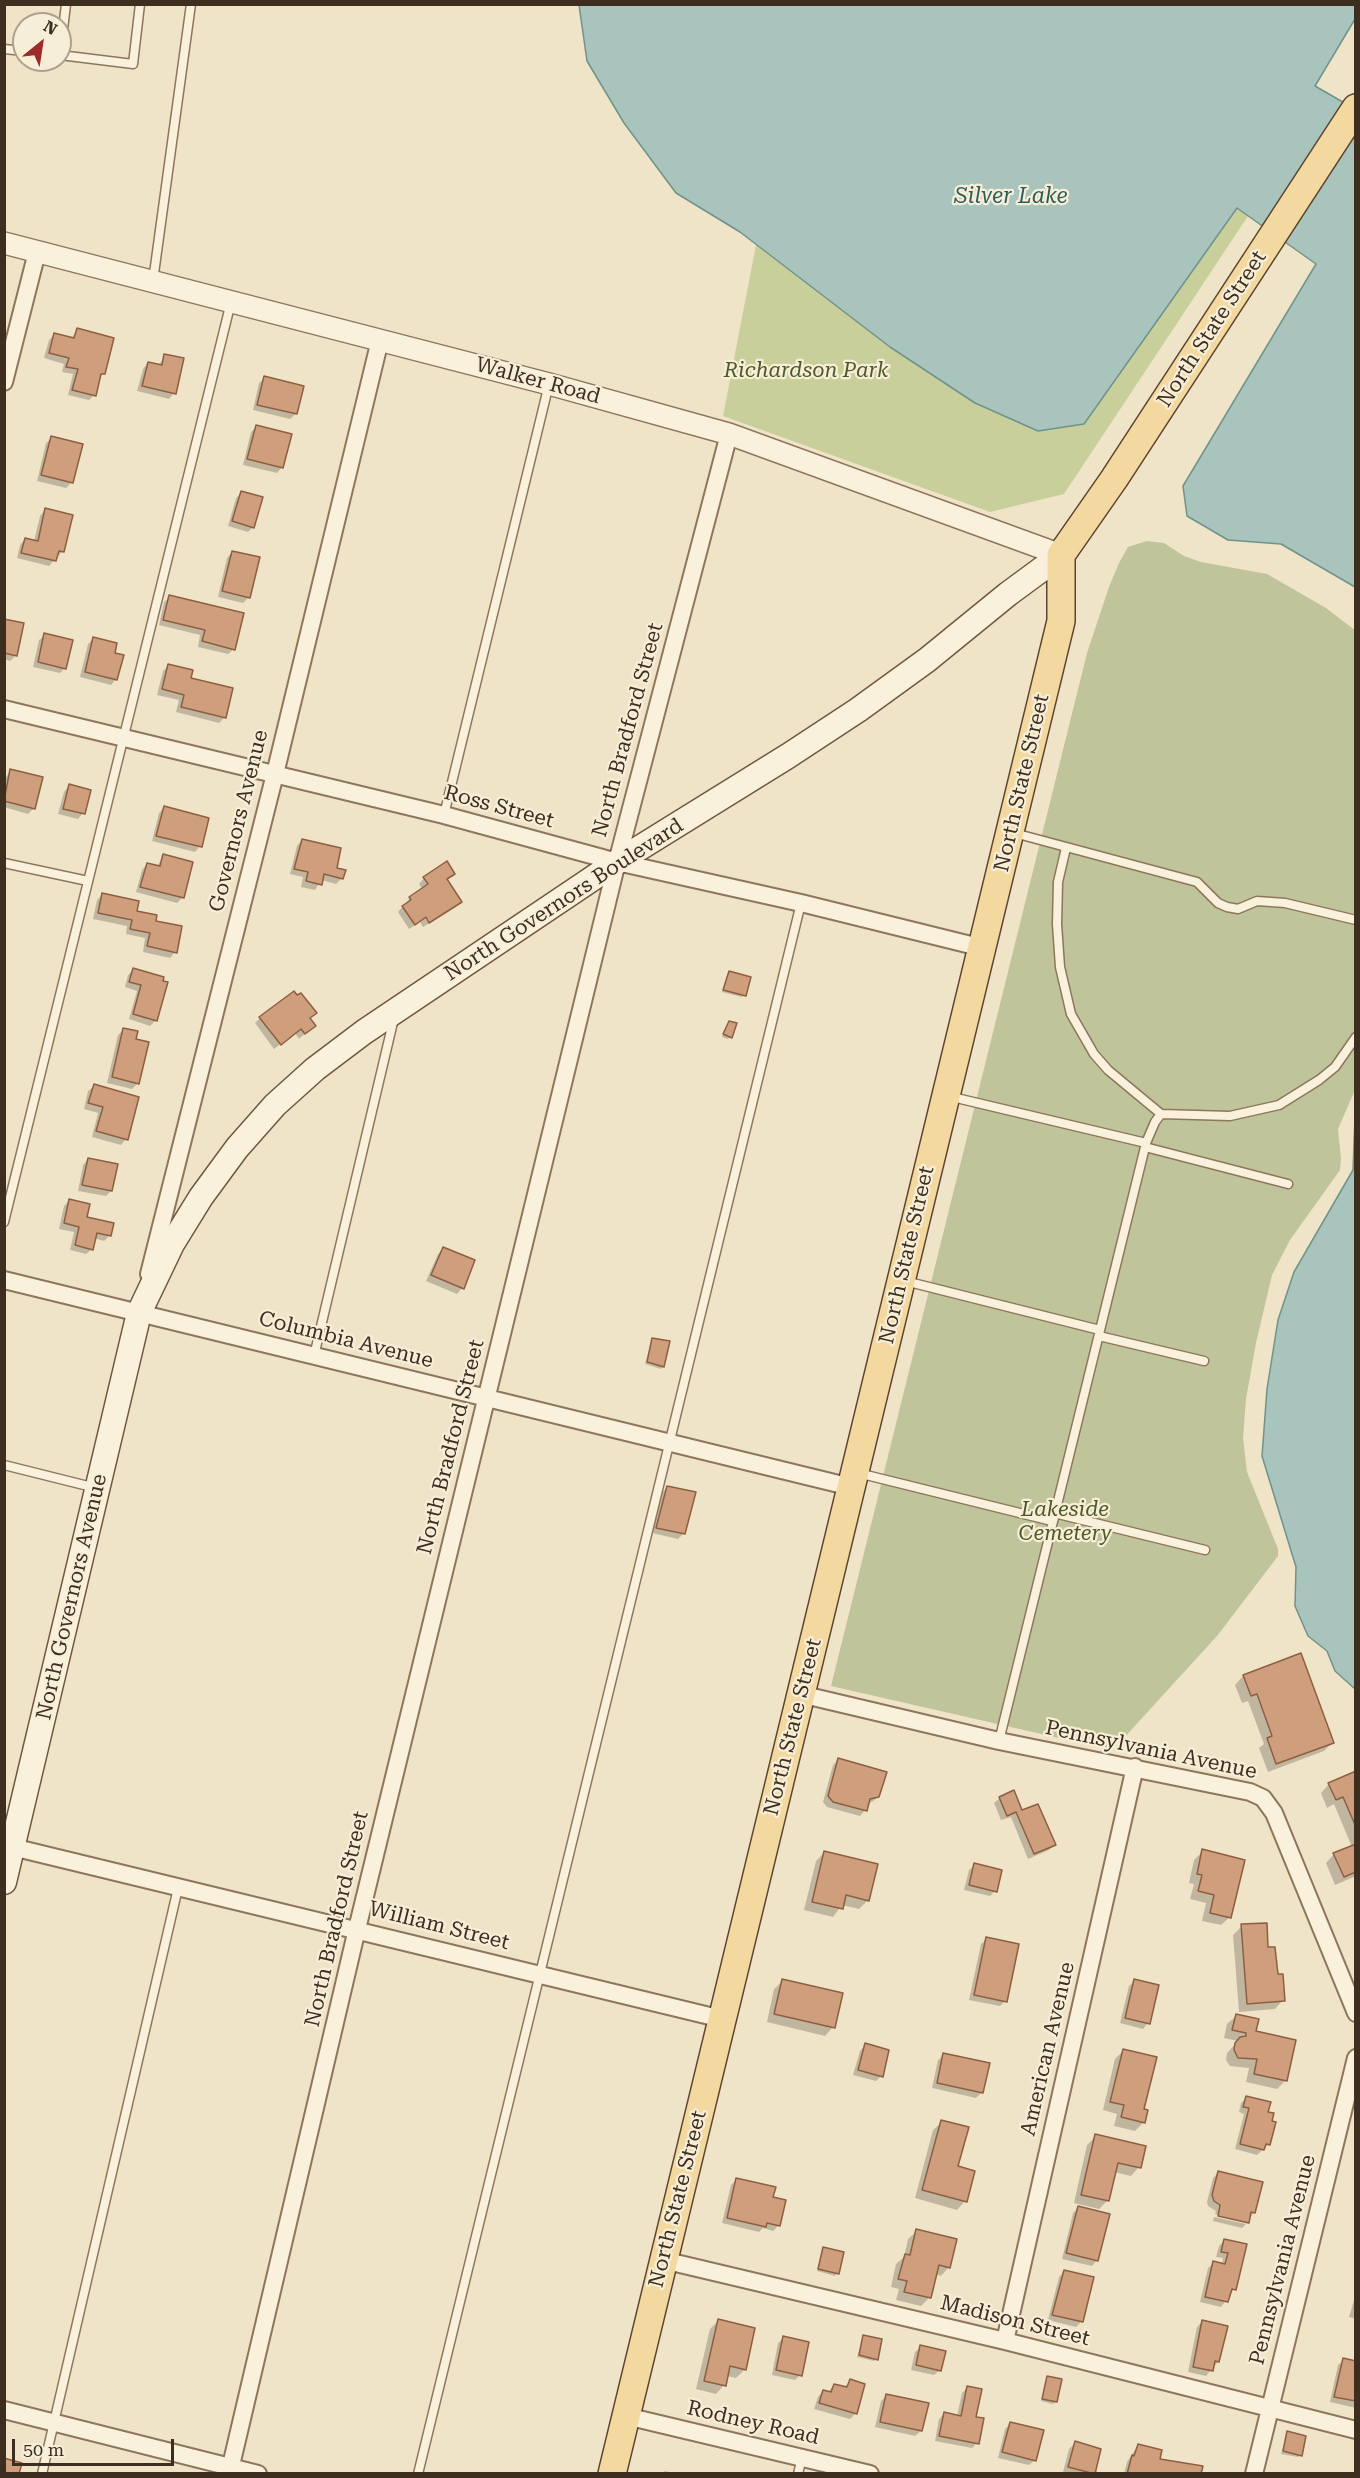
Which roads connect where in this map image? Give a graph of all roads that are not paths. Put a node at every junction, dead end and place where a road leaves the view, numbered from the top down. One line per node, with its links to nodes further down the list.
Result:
1 (140, 4): 3 (lane)
2 (191, 4): 7 (lane)
3 (72, 56)
4 (1356, 108): 13 (main road, North State Street)
5 (4, 243): 6 (street, Walker Road)
6 (38, 252): 7 (street, Walker Road); 10 (street)
7 (153, 281): 8 (street, Walker Road)
8 (231, 302): 9 (street, Walker Road); 15 (lane)
9 (380, 340): 11 (street, Walker Road); 16 (street, Governors Avenue)
10 (4, 382)
11 (549, 384): 12 (street, Walker Road); 17 (lane)
12 (729, 434): 13 (street, Walker Road); 20 (street, North Bradford Street)
13 (1061, 555): 18 (main road, North State Street); 20 (main road, North Governors Boulevard)
14 (4, 709): 15 (street, Ross Street)
15 (124, 738): 16 (street, Ross Street); 22 (lane)
16 (275, 774): 17 (street, Ross Street); 35 (street, Governors Avenue)
17 (444, 815): 20 (street, Ross Street)
18 (1011, 832): 19 (lane); 25 (main road, North State Street)
19 (1066, 848): 24 (lane); 29 (lane)
20 (617, 862): 23 (street, Ross Street); 26 (main road, North Governors Boulevard); 39 (street, North Bradford Street)
21 (4, 863): 22 (lane)
22 (88, 882): 32 (lane)
23 (801, 903): 25 (street, Ross Street); 40 (lane)
24 (1356, 920)
25 (983, 948): 28 (main road, North State Street)
26 (396, 1011): 35 (main road, North Governors Boulevard); 37 (lane)
27 (1356, 1037): 29 (lane)
28 (945, 1095): 30 (lane); 34 (main road, North State Street)
29 (1161, 1114): 30 (lane)
30 (1145, 1145): 31 (lane); 36 (lane)
31 (1288, 1184)
32 (4, 1222)
33 (4, 1280): 35 (street, Columbia Avenue)
34 (902, 1280): 36 (lane); 42 (main road, North State Street)
35 (139, 1313): 37 (street, Columbia Avenue); 43 (main road, North Governors Avenue)
36 (1100, 1333): 38 (lane); 44 (lane)
37 (314, 1356): 39 (street, Columbia Avenue)
38 (1204, 1361)
39 (486, 1398): 40 (street, Columbia Avenue); 52 (street, North Bradford Street)
40 (669, 1443): 42 (street, Columbia Avenue); 53 (lane)
41 (4, 1465): 43 (lane)
42 (853, 1480): 44 (lane); 46 (main road, North State Street)
43 (97, 1488): 49 (main road, North Governors Avenue)
44 (1053, 1517): 45 (lane); 47 (lane)
45 (1205, 1550)
46 (800, 1694): 47 (street, Pennsylvania Avenue); 55 (main road, North State Street)
47 (999, 1740): 48 (street, Pennsylvania Avenue)
48 (1135, 1767): 54 (street, Pennsylvania Avenue); 58 (street, American Avenue)
49 (9, 1846): 50 (main road, North Governors Avenue); 51 (street, William Street)
50 (4, 1882)
51 (178, 1888): 52 (street, William Street); 62 (lane)
52 (357, 1929): 53 (street, William Street); 65 (street, North Bradford Street)
53 (540, 1974): 55 (street, William Street); 68 (lane)
54 (1356, 2013)
55 (722, 2019): 57 (main road, North State Street)
56 (1356, 2058): 59 (street, Pennsylvania Avenue)
57 (663, 2260): 58 (street, Madison Street); 61 (main road, North State Street)
58 (1005, 2341): 59 (street, Madison Street)
59 (1270, 2409): 63 (street, Madison Street); 72 (street, Pennsylvania Avenue)
60 (4, 2410): 62 (street)
61 (626, 2416): 64 (street, Rodney Road); 69 (main road, North State Street)
62 (54, 2422): 65 (street); 66 (lane)
63 (1356, 2430)
64 (802, 2457): 70 (lane); 71 (street, Rodney Road)
65 (230, 2470): 67 (street)
66 (42, 2474)
67 (258, 2474)
68 (418, 2474)
69 (612, 2474)
70 (798, 2474)
71 (870, 2474)
72 (1254, 2474)

